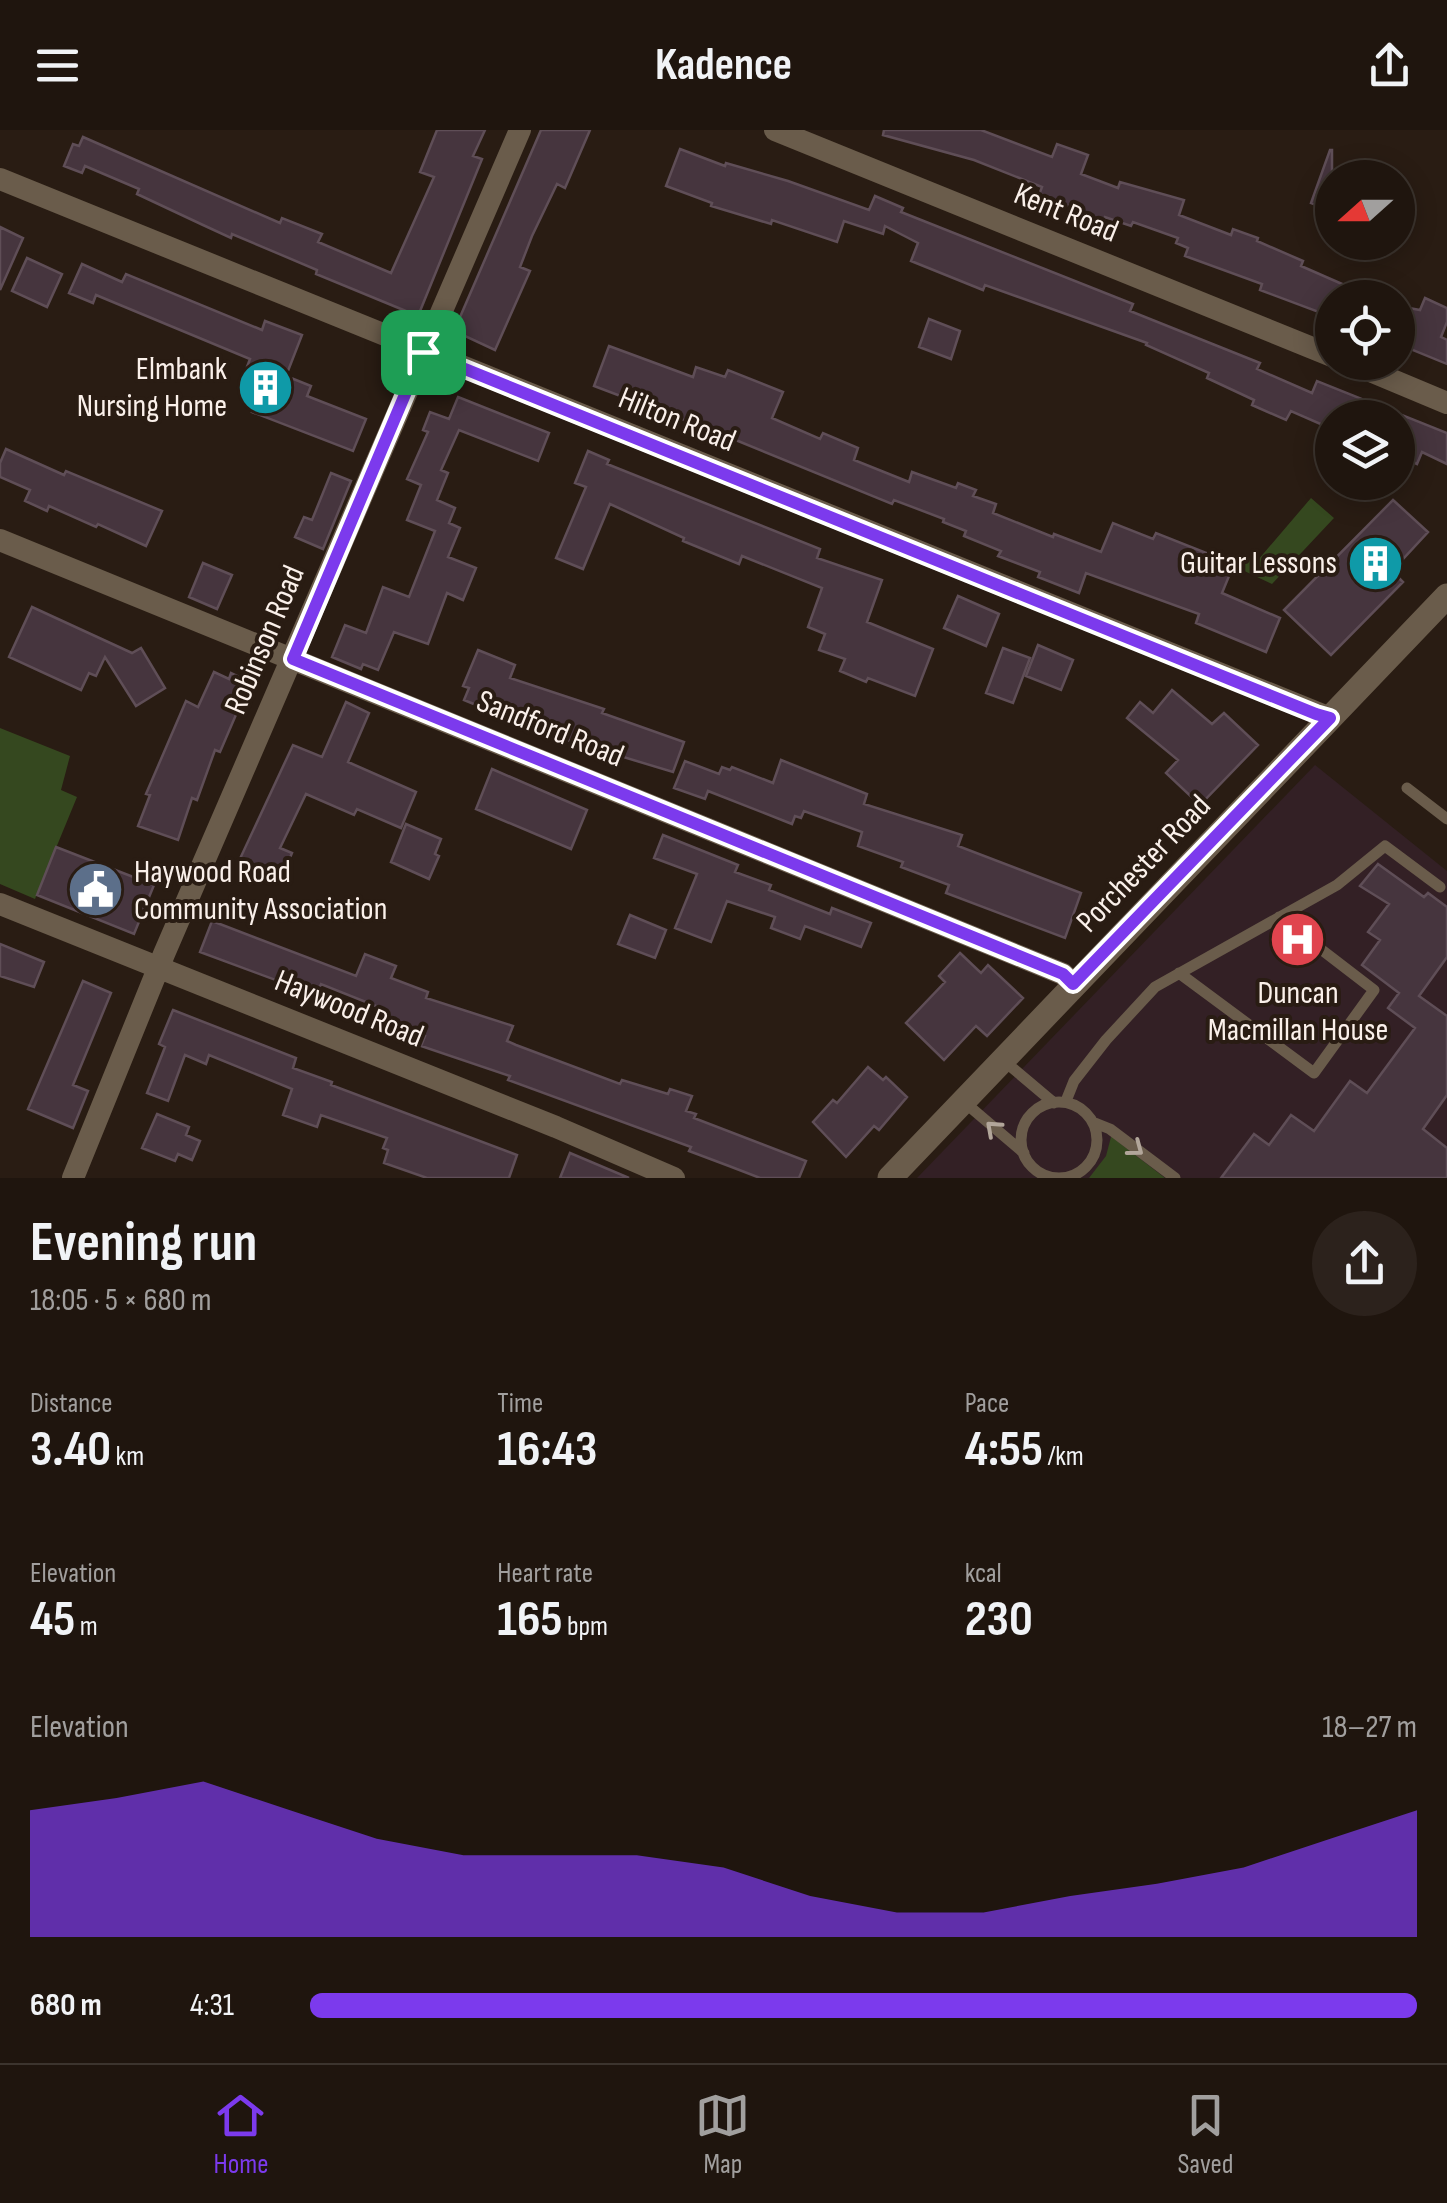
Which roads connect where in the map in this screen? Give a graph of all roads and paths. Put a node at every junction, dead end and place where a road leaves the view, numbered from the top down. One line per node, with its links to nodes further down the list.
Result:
1 (520, 130): 5 (street, Robinson Road)
2 (775, 130): 4 (street, Kent Road)
3 (0, 179): 5 (street, Hilton Road)
4 (1315, 349)
5 (423, 352): 10 (street, Robinson Road); 11 (street, Hilton Road)
6 (1392, 380): 7 (street)
7 (1447, 403)
8 (0, 540): 10 (street, Sandford Road)
9 (1447, 596): 11 (street, Porchester Road)
10 (293, 659): 17 (street, Robinson Road); 19 (street, Sandford Road)
11 (1330, 718): 19 (street, Porchester Road)
12 (1407, 788): 13 (lane)
13 (1447, 819)
14 (1440, 887): 16 (lane)
15 (0, 904): 17 (street, Haywood Road)
16 (1278, 917): 18 (lane); 18 (lane)
17 (158, 968): 25 (street, Robinson Road); 26 (street, Haywood Road)
18 (1180, 974): 22 (lane)
19 (1073, 984): 20 (street, Porchester Road)
20 (1003, 1060): 21 (street, Porchester Road); 22 (lane)
21 (963, 1101): 24 (lane, one-way to 21); 27 (street, Porchester Road)
22 (1060, 1102): 23 (lane); 24 (lane)
23 (1096, 1124): 28 (lane); 29 (lane, one-way to 29)
24 (1024, 1153): 28 (lane)
25 (73, 1178)
26 (674, 1178)
27 (890, 1178)
28 (1052, 1178)
29 (1175, 1178)

